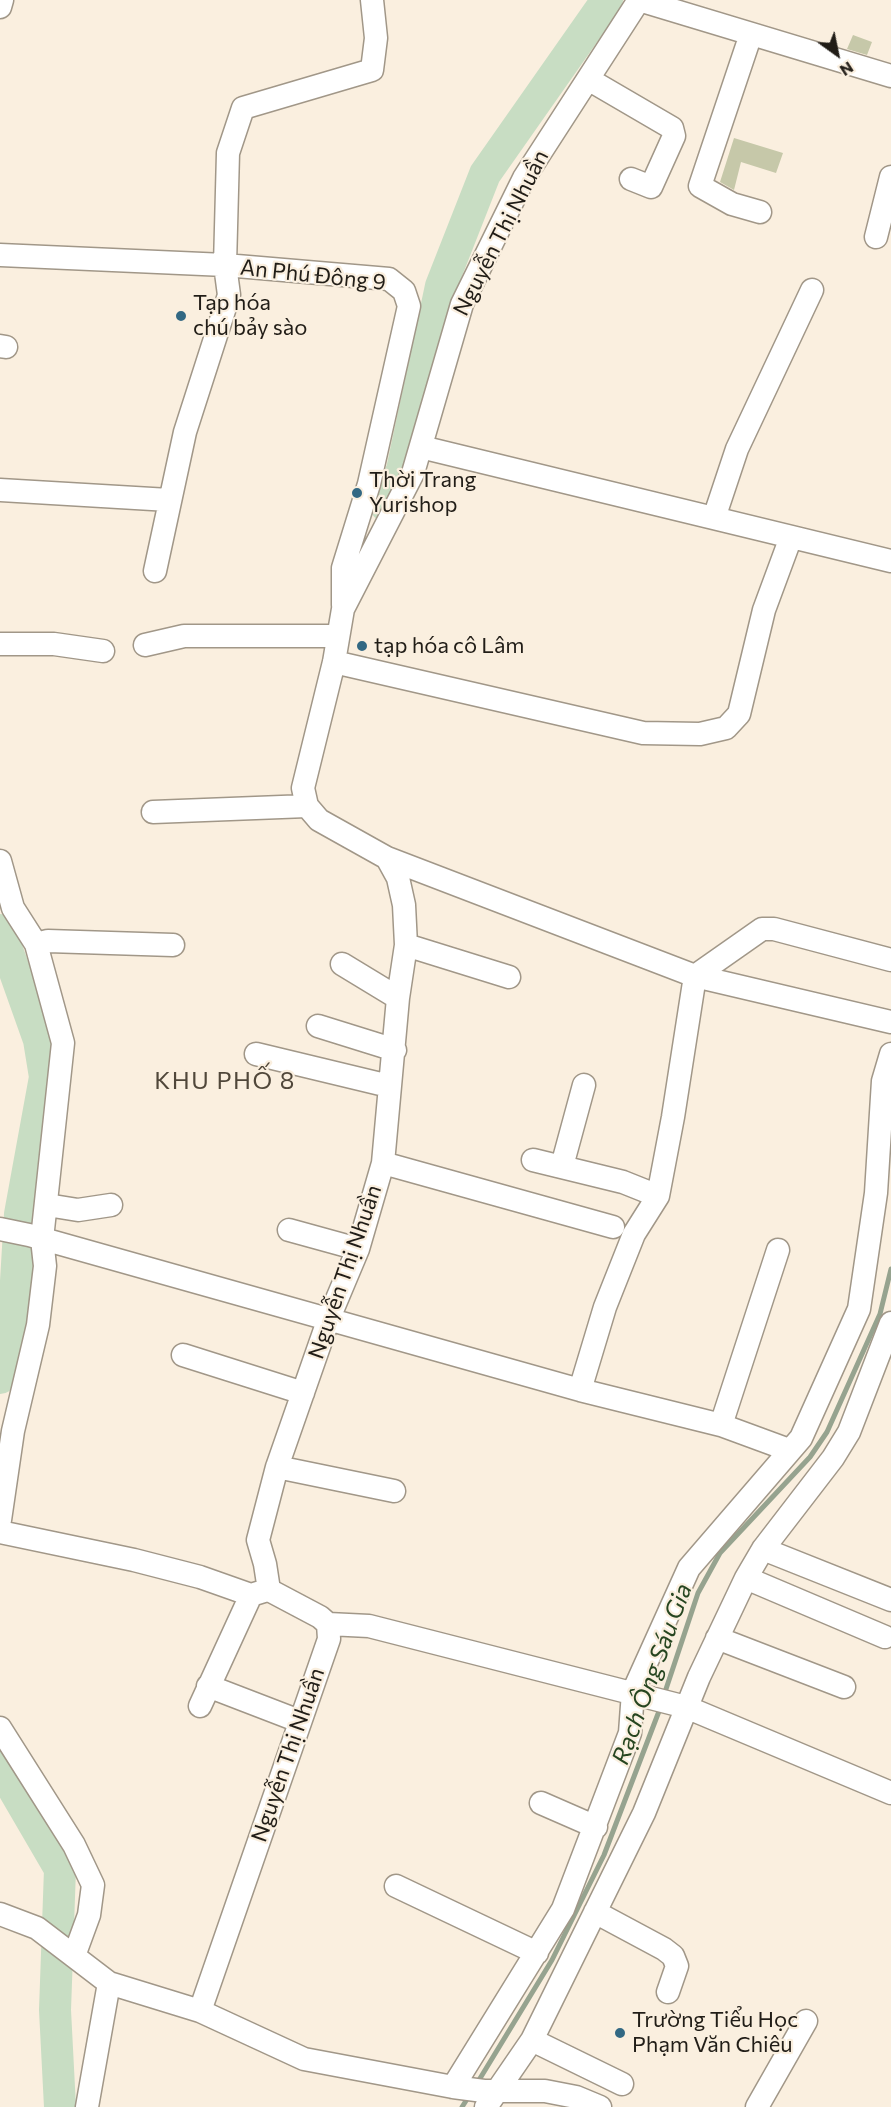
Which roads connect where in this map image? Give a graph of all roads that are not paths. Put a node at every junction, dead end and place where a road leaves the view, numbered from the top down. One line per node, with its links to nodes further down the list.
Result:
1 (2, 0): 4 (street)
2 (372, 0): 13 (street)
3 (639, 0): 5 (street); 7 (street, Nguyễn Thị Nhuần)
4 (0, 7)
5 (751, 34): 6 (street); 10 (street)
6 (891, 76)
7 (588, 79): 9 (street); 15 (street, Nguyễn Thị Nhuần)
8 (891, 177): 11 (street)
9 (631, 179)
10 (760, 212)
11 (876, 237)
12 (0, 255): 13 (street, An Phú Đông 9)
13 (225, 265): 17 (street); 22 (street, An Phú Đông 9)
14 (812, 290): 18 (street)
15 (421, 447): 18 (street); 22 (street, Nguyễn Thị Nhuần)
16 (0, 490): 17 (street)
17 (169, 500): 21 (street)
18 (714, 518): 19 (street)
19 (790, 537): 20 (street); 27 (street)
20 (891, 561)
21 (155, 571)
22 (343, 609): 23 (street, Nguyễn Thị Nhuần)
23 (338, 636): 25 (street); 27 (street, Nguyễn Thị Nhuần)
24 (0, 644): 26 (street)
25 (145, 645)
26 (103, 651)
27 (334, 662): 28 (street, Nguyễn Thị Nhuần)
28 (307, 807): 29 (street); 30 (street)
29 (153, 812)
30 (387, 858): 34 (street, Nguyễn Thị Nhuần); 37 (street)
31 (0, 861): 32 (street)
32 (36, 944): 33 (street); 51 (street)
33 (173, 945)
34 (406, 945): 38 (street); 39 (street, Nguyễn Thị Nhuần)
35 (891, 960): 37 (street)
36 (342, 964): 39 (street)
37 (695, 976): 40 (street); 50 (street)
38 (509, 977)
39 (398, 998): 42 (street, Nguyễn Thị Nhuần)
40 (891, 1022)
41 (318, 1026): 42 (street)
42 (395, 1050): 46 (street, Nguyễn Thị Nhuần)
43 (256, 1054): 46 (street)
44 (891, 1054): 65 (street)
45 (584, 1085): 49 (street)
46 (389, 1086): 48 (street, Nguyễn Thị Nhuần)
47 (533, 1160): 49 (street)
48 (383, 1162): 53 (street); 57 (street, Nguyễn Thị Nhuần)
49 (562, 1166): 50 (street)
50 (658, 1196): 62 (street)
51 (47, 1205): 52 (street); 56 (street)
52 (111, 1205)
53 (613, 1227)
54 (1, 1229): 56 (street)
55 (289, 1230): 57 (street)
56 (36, 1237): 59 (street); 68 (street)
57 (358, 1249): 59 (street, Nguyễn Thị Nhuần)
58 (778, 1250): 64 (street)
59 (329, 1318): 62 (street); 63 (street, Nguyễn Thị Nhuần)
60 (891, 1323): 70 (street)
61 (183, 1355): 63 (street)
62 (580, 1390): 64 (street)
63 (303, 1393): 66 (street, Nguyễn Thị Nhuần)
64 (721, 1425): 65 (street)
65 (789, 1450): 78 (street)
66 (277, 1467): 67 (street); 72 (street, Nguyễn Thị Nhuần)
67 (394, 1491)
68 (0, 1520)
69 (0, 1532): 72 (street)
70 (763, 1549): 71 (street); 73 (street)
71 (746, 1578): 75 (street); 76 (street)
72 (260, 1592): 74 (street); 80 (street)
73 (891, 1600)
74 (328, 1624): 78 (street); 80 (street, Nguyễn Thị Nhuần)
75 (885, 1637)
76 (717, 1638): 77 (street); 79 (street)
77 (844, 1687)
78 (638, 1694): 79 (street); 84 (street)
79 (682, 1707): 82 (street); 86 (street)
80 (299, 1721): 92 (street, Nguyễn Thị Nhuần)
81 (0, 1728): 88 (street)
82 (891, 1794)
83 (541, 1803): 84 (street)
84 (596, 1827): 89 (street)
85 (396, 1886): 89 (street)
86 (595, 1912): 91 (street); 94 (street)
87 (0, 1914): 88 (street)
88 (70, 1953): 90 (street)
89 (537, 1953): 96 (street)
90 (110, 1983): 92 (street); 97 (street)
91 (668, 1992)
92 (200, 2011): 96 (street)
93 (806, 2021): 99 (street)
94 (532, 2040): 95 (street); 96 (street)
95 (622, 2085)
96 (477, 2093): 98 (street)
97 (87, 2107)
98 (600, 2107)
99 (757, 2107)

